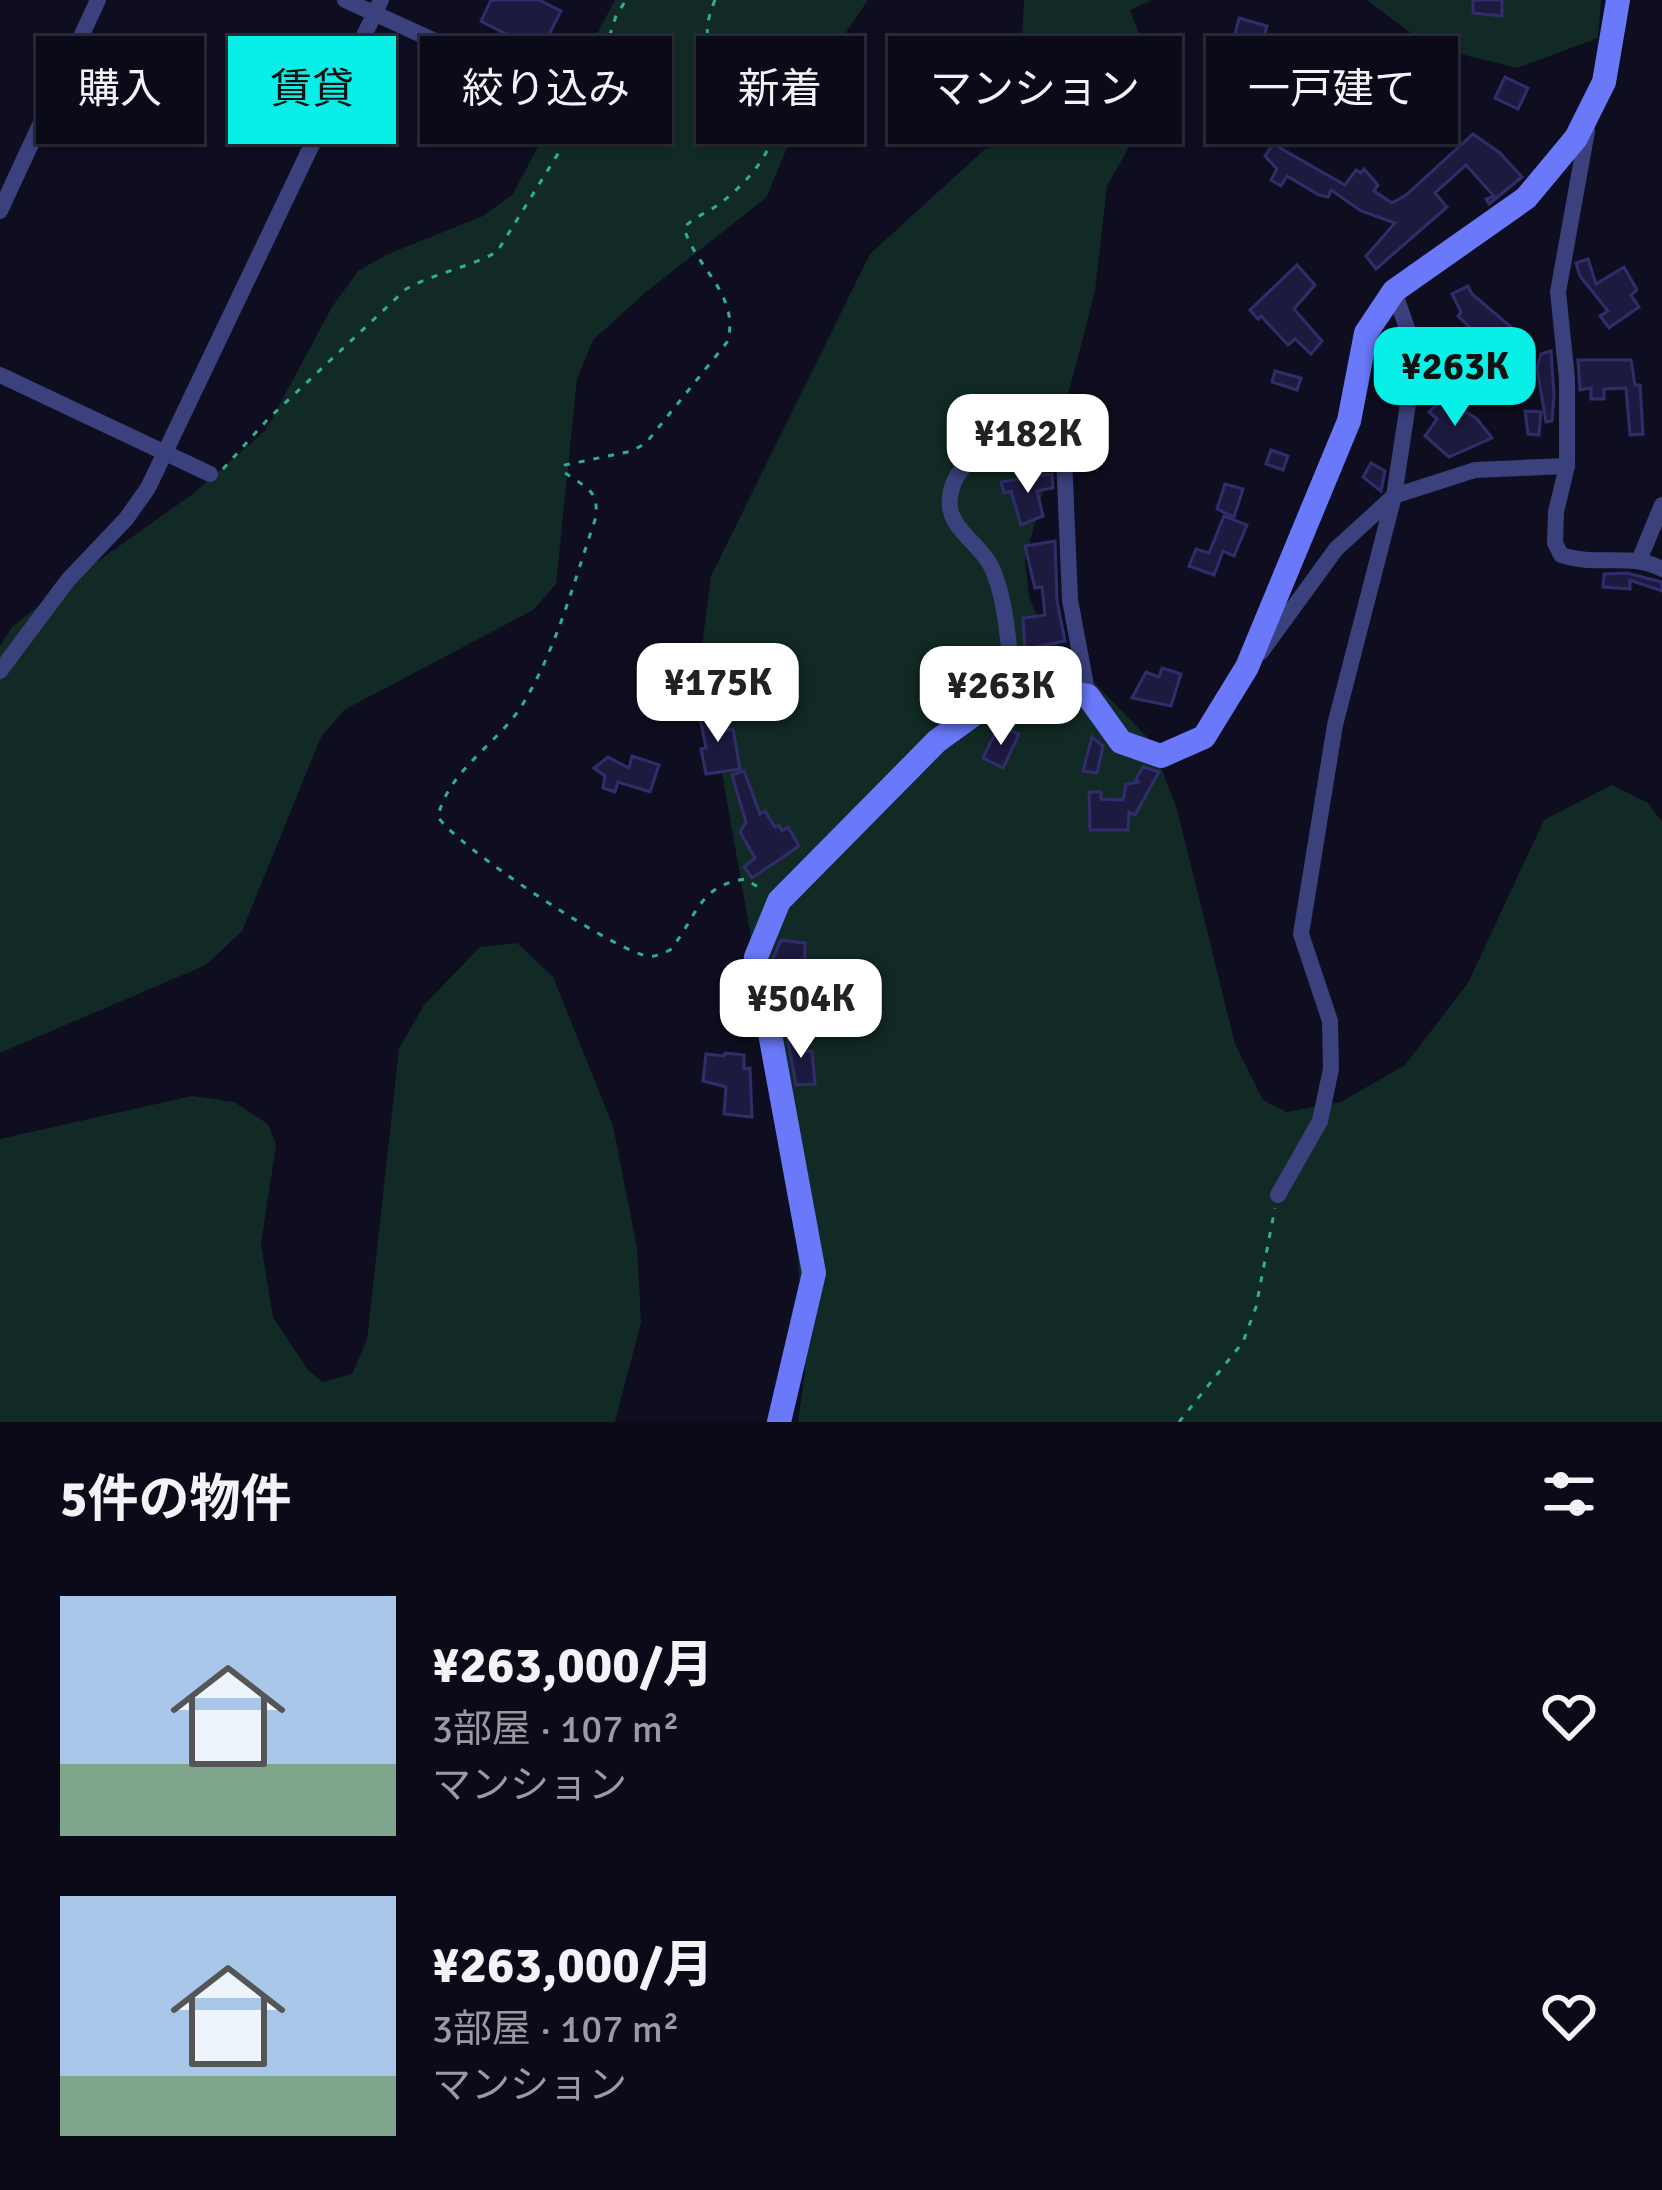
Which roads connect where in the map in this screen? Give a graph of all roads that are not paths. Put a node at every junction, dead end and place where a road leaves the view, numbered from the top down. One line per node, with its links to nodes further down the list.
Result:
1 (98, 0): 7 (street)
2 (344, 0): 4 (street)
3 (1618, 0): 6 (street)
4 (378, 7): 5 (street); 10 (street)
5 (436, 36)
6 (1594, 106): 8 (street); 11 (street)
7 (0, 211)
8 (1394, 291): 13 (street); 17 (street)
9 (0, 375): 10 (street)
10 (167, 454): 12 (street); 18 (street)
11 (1567, 466): 13 (street); 15 (street)
12 (210, 474)
13 (1394, 496): 17 (street); 21 (street)
14 (1662, 505): 15 (street)
15 (1640, 558): 16 (street)
16 (1662, 568)
17 (1247, 667): 20 (street)
18 (0, 671)
19 (1014, 689): 20 (street); 20 (street); 22 (street)
20 (1088, 696)
21 (1278, 1195)
22 (779, 1422)

